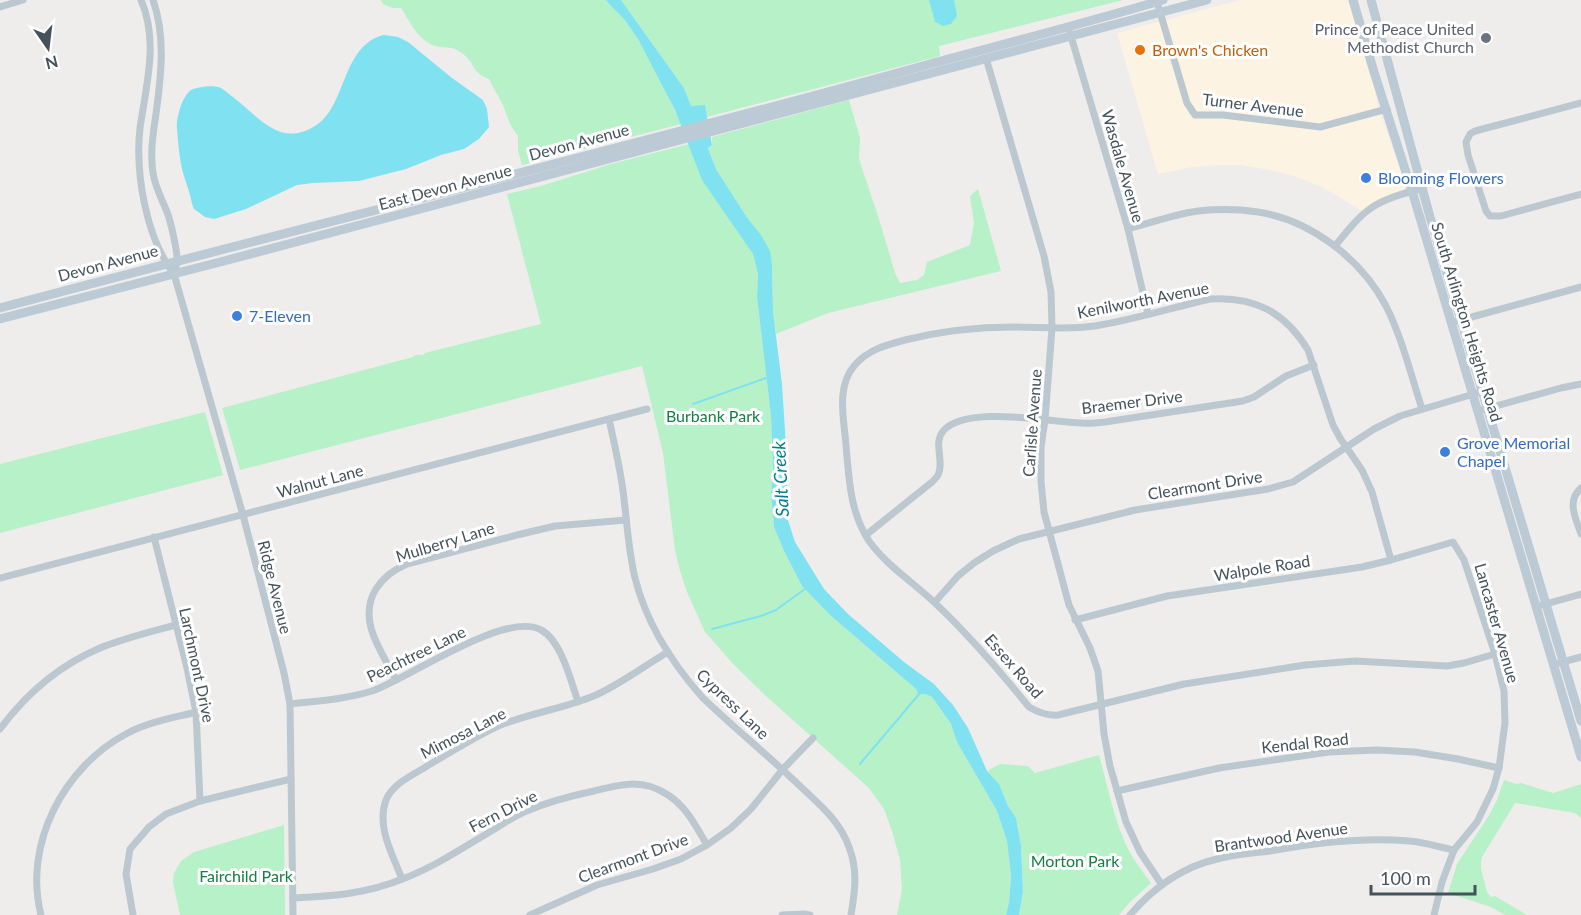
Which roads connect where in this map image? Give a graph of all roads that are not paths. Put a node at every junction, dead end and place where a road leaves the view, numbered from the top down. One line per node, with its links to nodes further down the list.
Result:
1 (23, 0): 8 (street)
2 (141, 0): 21 (street)
3 (153, 0): 20 (street)
4 (1207, 0): 9 (main road)
5 (1353, 0): 13 (main road, South Arlington Heights Road)
6 (1371, 0): 16 (main road, South Arlington Heights Road)
7 (1160, 1): 9 (street, Turner Avenue); 10 (main road)
8 (0, 6)
9 (1160, 13): 10 (main road); 13 (street, Turner Avenue)
10 (1070, 31): 11 (main road); 14 (main road); 18 (street, Wasdale Avenue)
11 (986, 58): 14 (main road, East Devon Avenue); 28 (street, Carlisle Avenue)
12 (1581, 103): 17 (street)
13 (1387, 109): 16 (main road, South Arlington Heights Road)
14 (724, 124): 15 (main road, East Devon Avenue)
15 (667, 139): 20 (main road, Devon Avenue); 22 (main road, East Devon Avenue)
16 (1417, 190): 19 (street); 27 (main road, South Arlington Heights Road)
17 (1581, 194)
18 (1128, 229): 19 (street); 25 (street, Wasdale Avenue)
19 (1335, 246): 34 (street)
20 (177, 260): 21 (main road, Devon Avenue); 22 (street)
21 (165, 263): 22 (street); 24 (main road, Devon Avenue)
22 (174, 274): 26 (main road, East Devon Avenue); 40 (street, Ridge Avenue)
23 (1581, 287): 27 (street)
24 (0, 308)
25 (1148, 314): 28 (street, Kenilworth Avenue); 30 (street, Kenilworth Avenue)
26 (0, 319)
27 (1456, 321): 32 (main road, South Arlington Heights Road)
28 (1052, 328): 29 (street, Kenilworth Avenue); 37 (street, Carlisle Avenue)
29 (882, 346): 44 (street, Essex Road)
30 (1314, 365): 37 (street, Braemer Drive); 38 (street, Kenilworth Avenue)
31 (1581, 384): 35 (street)
32 (1478, 393): 34 (street, Clearmont Drive); 35 (main road, South Arlington Heights Road)
33 (647, 409): 36 (street, Walnut Lane)
34 (1422, 409): 38 (street, Clearmont Drive)
35 (1483, 410): 51 (main road, South Arlington Heights Road)
36 (609, 419): 40 (street, Walnut Lane); 41 (street, Cypress Lane)
37 (1045, 420): 42 (street, Carlisle Avenue); 44 (street, Braemer Drive)
38 (1346, 447): 42 (street, Clearmont Drive); 47 (street, Kenilworth Avenue)
39 (1581, 489): 43 (street)
40 (243, 515): 45 (street, Walnut Lane); 60 (street, Ridge Avenue)
41 (626, 520): 54 (street, Cypress Lane); 58 (street, Mulberry Lane)
42 (1050, 532): 50 (street, Clearmont Drive); 52 (street, Carlisle Avenue)
43 (1581, 534)
44 (866, 535): 50 (street, Essex Road)
45 (154, 537): 48 (street, Walnut Lane); 53 (street, Larchmont Drive)
46 (1453, 542): 47 (street, Walpole Road); 55 (street, Lancaster Avenue)
47 (1391, 560): 52 (street, Walpole Road)
48 (0, 578)
49 (1581, 594): 51 (street)
50 (935, 602): 61 (street, Essex Road)
51 (1541, 605): 57 (main road, South Arlington Heights Road)
52 (1075, 620): 61 (street, Carlisle Avenue)
53 (176, 625): 62 (street, Larchmont Drive); 64 (street)
54 (668, 652): 59 (street, Mimosa Lane); 68 (street, Cypress Lane)
55 (1495, 654): 61 (street, Essex Road); 67 (street, Lancaster Avenue)
56 (1581, 657): 57 (street)
57 (1558, 663): 63 (main road, South Arlington Heights Road); 66 (main road, South Arlington Heights Road)
58 (396, 680): 59 (street, Peachtree Lane); 60 (street, Peachtree Lane)
59 (578, 702): 74 (street, Mimosa Lane)
60 (290, 704): 69 (street, Ridge Avenue)
61 (1101, 704): 70 (street, Carlisle Avenue)
62 (196, 712): 71 (street, Larchmont Drive); 77 (street)
63 (1581, 722)
64 (0, 729)
65 (813, 738): 68 (street, Clearmont Drive)
66 (1581, 757)
67 (1499, 768): 70 (street, Kendal Road); 73 (street, Lancaster Avenue)
68 (783, 769): 72 (street, Clearmont Drive); 83 (street, Cypress Lane)
69 (291, 779): 71 (street); 76 (street, Ridge Avenue)
70 (1117, 791): 75 (street, Carlisle Avenue)
71 (200, 801): 78 (street)
72 (706, 845): 74 (street, Fern Drive); 80 (street, Clearmont Drive)
73 (1454, 850): 75 (street, Brantwood Avenue); 85 (street, Lancaster Avenue)
74 (402, 879): 76 (street, Fern Drive)
75 (1162, 885): 84 (street, Brantwood Avenue)
76 (293, 898): 79 (street, Ridge Avenue)
77 (40, 915)
78 (133, 915)
79 (293, 915)
80 (530, 915)
81 (782, 915): 82 (street)
82 (810, 915)
83 (851, 915)
84 (1130, 915)
85 (1434, 915)

